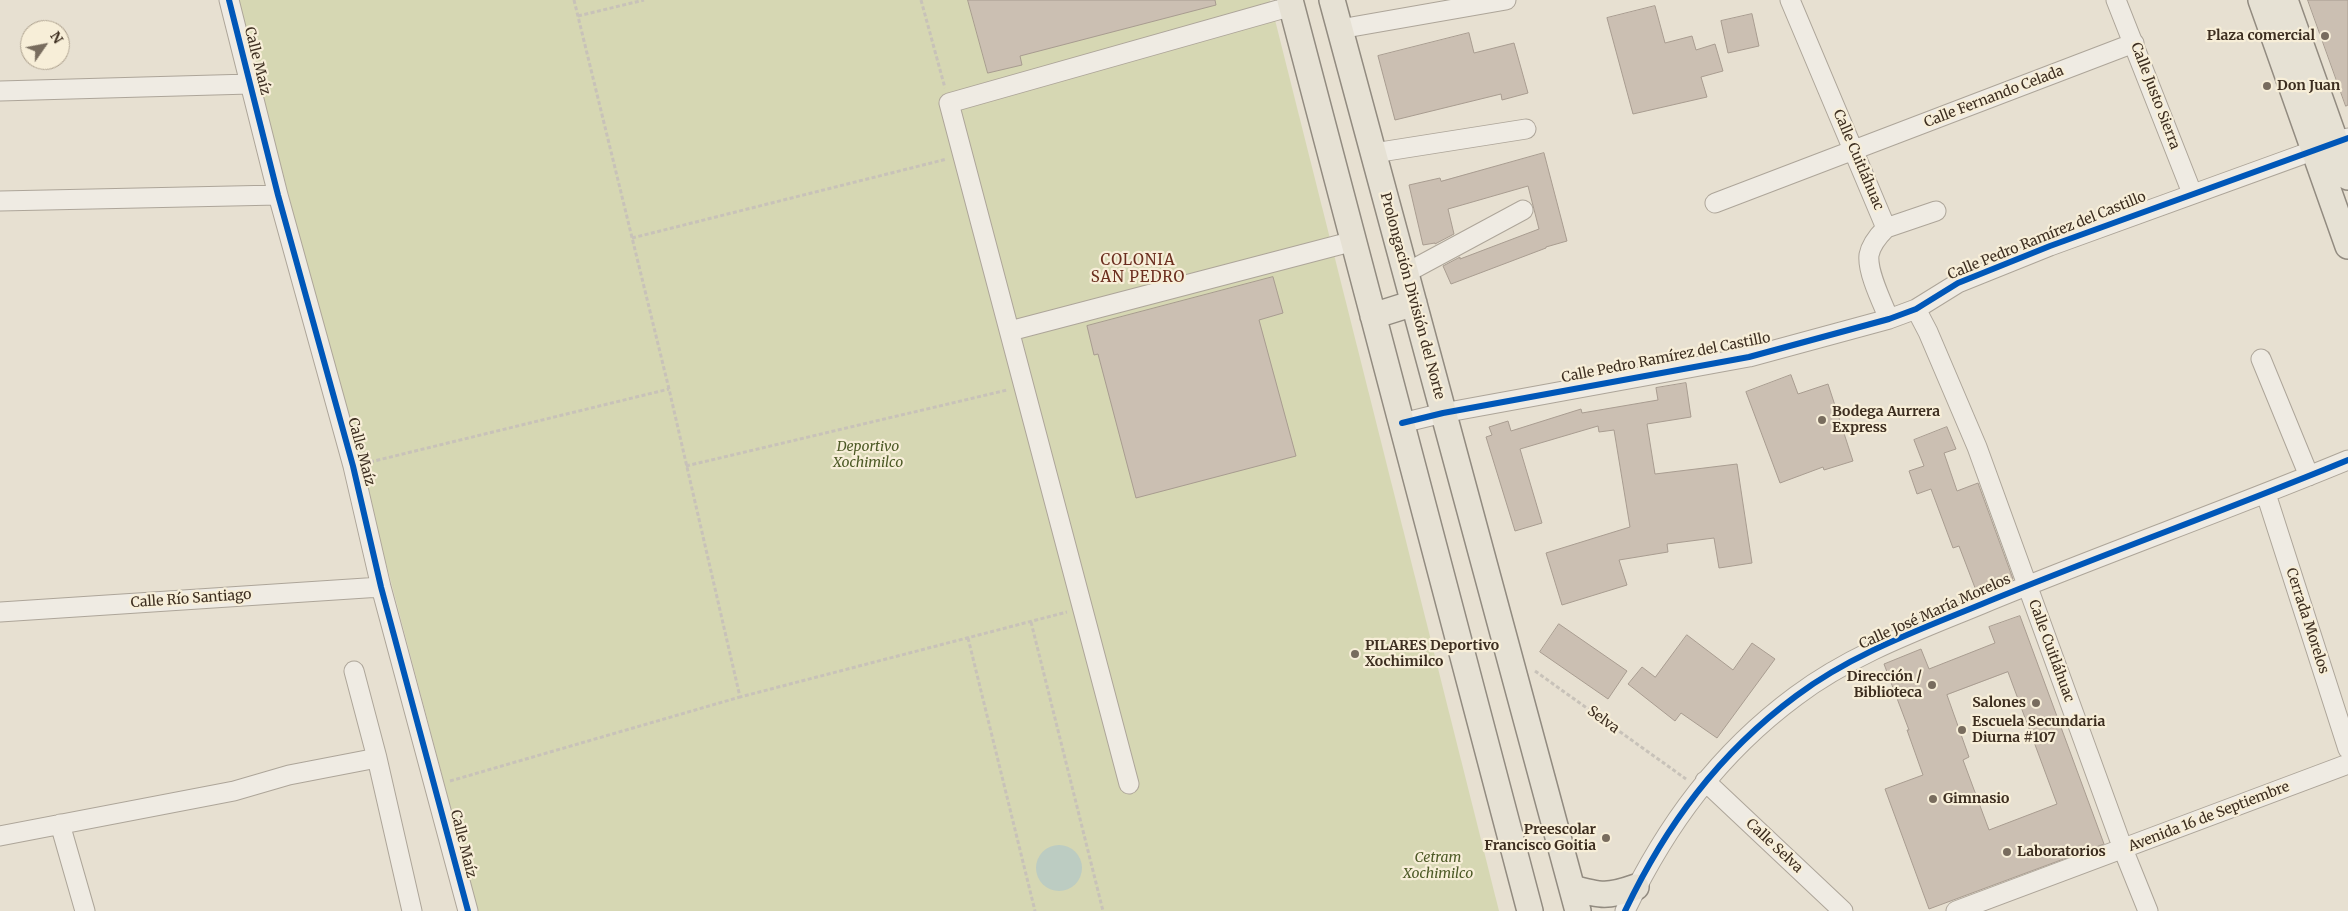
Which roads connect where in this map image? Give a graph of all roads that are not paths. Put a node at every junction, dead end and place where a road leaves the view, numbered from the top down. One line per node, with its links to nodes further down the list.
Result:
1 (229, 0): 11 (street, Calle Maíz)
2 (1332, 0): 9 (main road, Prolongación División del Norte)
3 (1506, 0): 9 (street)
4 (1790, 0): 15 (street, Calle Cuitláhuac)
5 (2116, 0): 10 (street, Calle Justo Sierra)
6 (2260, 0): 14 (main road)
7 (2285, 0): 14 (main road)
8 (1291, 3): 25 (main road); 32 (street)
9 (1340, 29): 16 (main road, Prolongación División del Norte)
10 (2134, 43): 15 (street, Calle Fernando Celada); 18 (street, Calle Justo Sierra)
11 (250, 84): 12 (street); 19 (street, Calle Maíz)
12 (0, 91)
13 (1526, 129): 16 (street)
14 (2332, 144): 17 (main road); 18 (street, Calle Pedro Ramírez del Castillo); 26 (main road)
15 (1854, 150): 21 (street, Calle Fernando Celada); 24 (street, Calle Cuitláhuac)
16 (1374, 153): 27 (main road, Prolongación División del Norte)
17 (2348, 177)
18 (2192, 193): 29 (street, Calle Pedro Ramírez del Castillo)
19 (278, 195): 20 (street); 40 (street, Calle Maíz)
20 (0, 201)
21 (1715, 203)
22 (1523, 210): 27 (street)
23 (1936, 211): 24 (street)
24 (1886, 228): 31 (street, Calle Cuitláhuac)
25 (1354, 241): 30 (main road); 32 (street)
26 (2348, 246)
27 (1406, 273): 28 (main road, Prolongación División del Norte)
28 (1414, 304): 30 (main road); 34 (main road, Prolongación División del Norte)
29 (1916, 309): 31 (street, Calle Pedro Ramírez del Castillo); 39 (street, Calle Cuitláhuac)
30 (1373, 316): 35 (main road)
31 (1888, 319): 34 (street, Calle Pedro Ramírez del Castillo)
32 (1010, 331): 46 (street)
33 (2261, 359): 37 (street)
34 (1443, 412): 35 (street, Calle Pedro Ramírez del Castillo); 52 (main road, Prolongación División del Norte)
35 (1402, 423): 56 (main road)
36 (2348, 460): 37 (street, Calle José María Morelos)
37 (2309, 476): 38 (street, Calle José María Morelos)
38 (2266, 494): 39 (street, Calle José María Morelos); 43 (street, Cerrada Morelos)
39 (2027, 585): 47 (street, Calle José María Morelos); 50 (street, Calle Cuitláhuac)
40 (381, 587): 41 (street, Calle Río Santiago); 53 (street, Calle Maíz)
41 (0, 612)
42 (354, 671): 44 (street)
43 (2348, 748)
44 (377, 758): 48 (street); 55 (street)
45 (2348, 764): 50 (street, Avenida 16 de Septiembre)
46 (1129, 784)
47 (1702, 785): 51 (street, Calle José María Morelos); 58 (street, Calle Selva)
48 (60, 824): 49 (street); 54 (street)
49 (0, 836)
50 (2123, 849): 59 (street, Avenida 16 de Septiembre); 60 (street, Calle Cuitláhuac)
51 (1636, 887): 52 (main road); 57 (street, Calle José María Morelos)
52 (1575, 900)
53 (464, 910)
54 (85, 911)
55 (412, 911)
56 (1530, 911)
57 (1625, 911)
58 (1843, 911)
59 (1956, 911)
60 (2148, 911)

